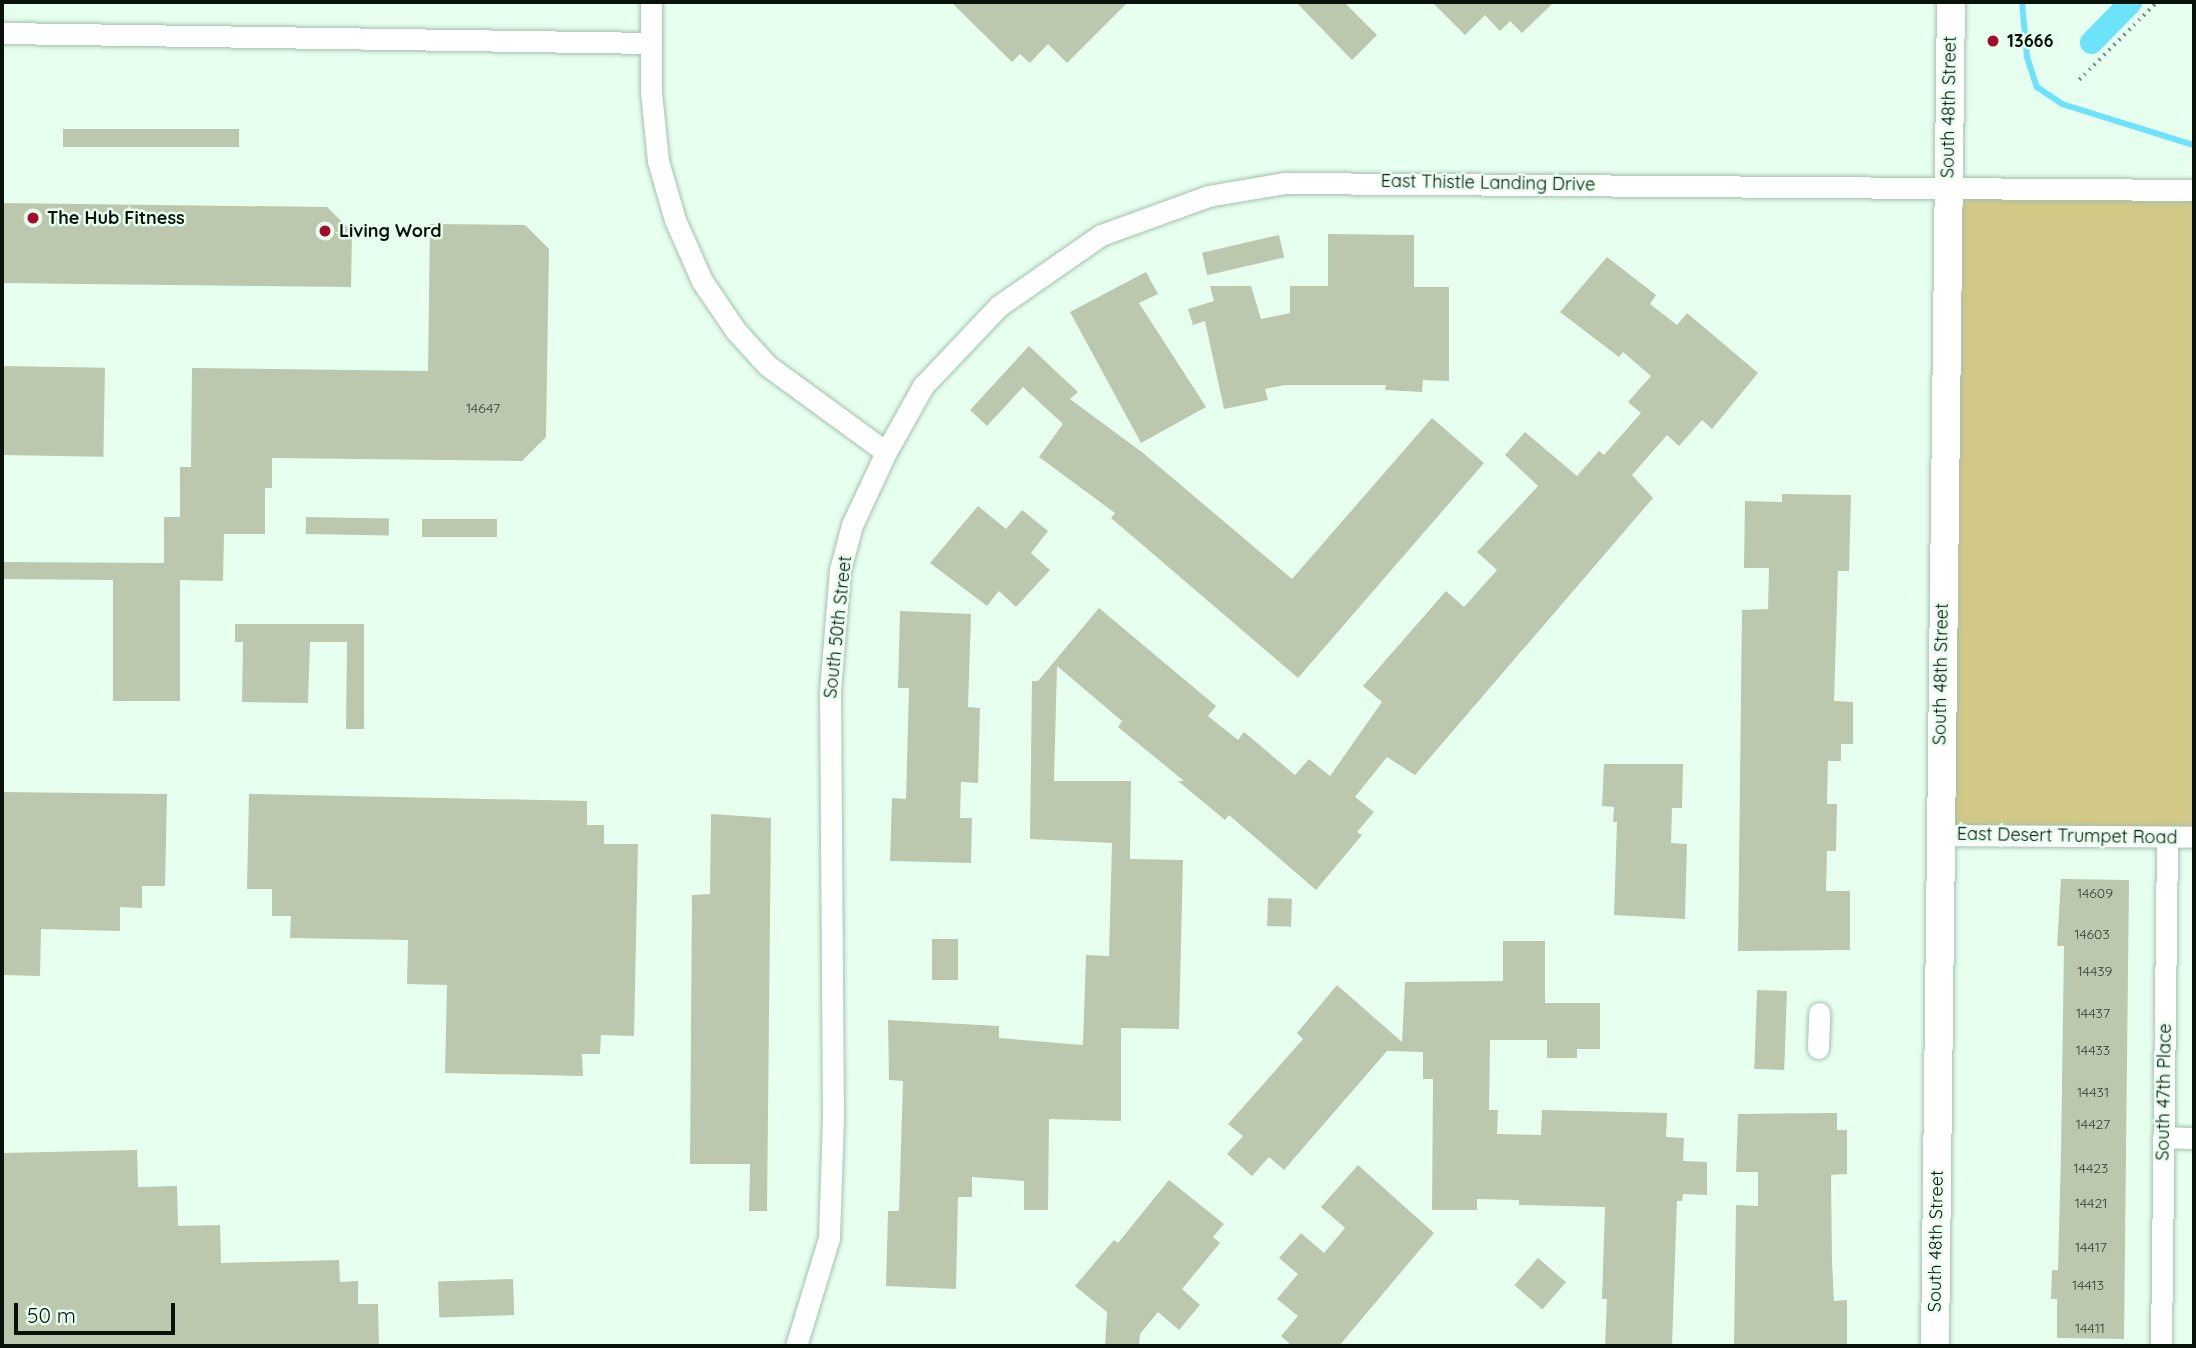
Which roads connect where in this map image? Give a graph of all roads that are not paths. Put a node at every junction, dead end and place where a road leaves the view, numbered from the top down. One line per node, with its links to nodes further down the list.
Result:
1 (651, 2): 4 (street)
2 (1951, 2): 5 (main road, South 48th Street)
3 (2, 33): 4 (street)
4 (651, 43): 7 (street)
5 (1948, 188): 6 (street, East Thistle Landing Drive); 7 (street, East Thistle Landing Drive); 8 (main road, South 48th Street)
6 (2194, 190)
7 (886, 452): 15 (street, South 50th Street)
8 (1939, 835): 9 (street, East Desert Trumpet Road); 16 (main road, South 48th Street)
9 (2167, 837): 10 (street, East Desert Trumpet Road); 13 (street, South 47th Place)
10 (2194, 837)
11 (1819, 1013): 12 (street)
12 (1818, 1048)
13 (2163, 1137): 14 (street); 17 (street, South 47th Place)
14 (2194, 1138)
15 (796, 1346)
16 (1935, 1346)
17 (2161, 1346)

